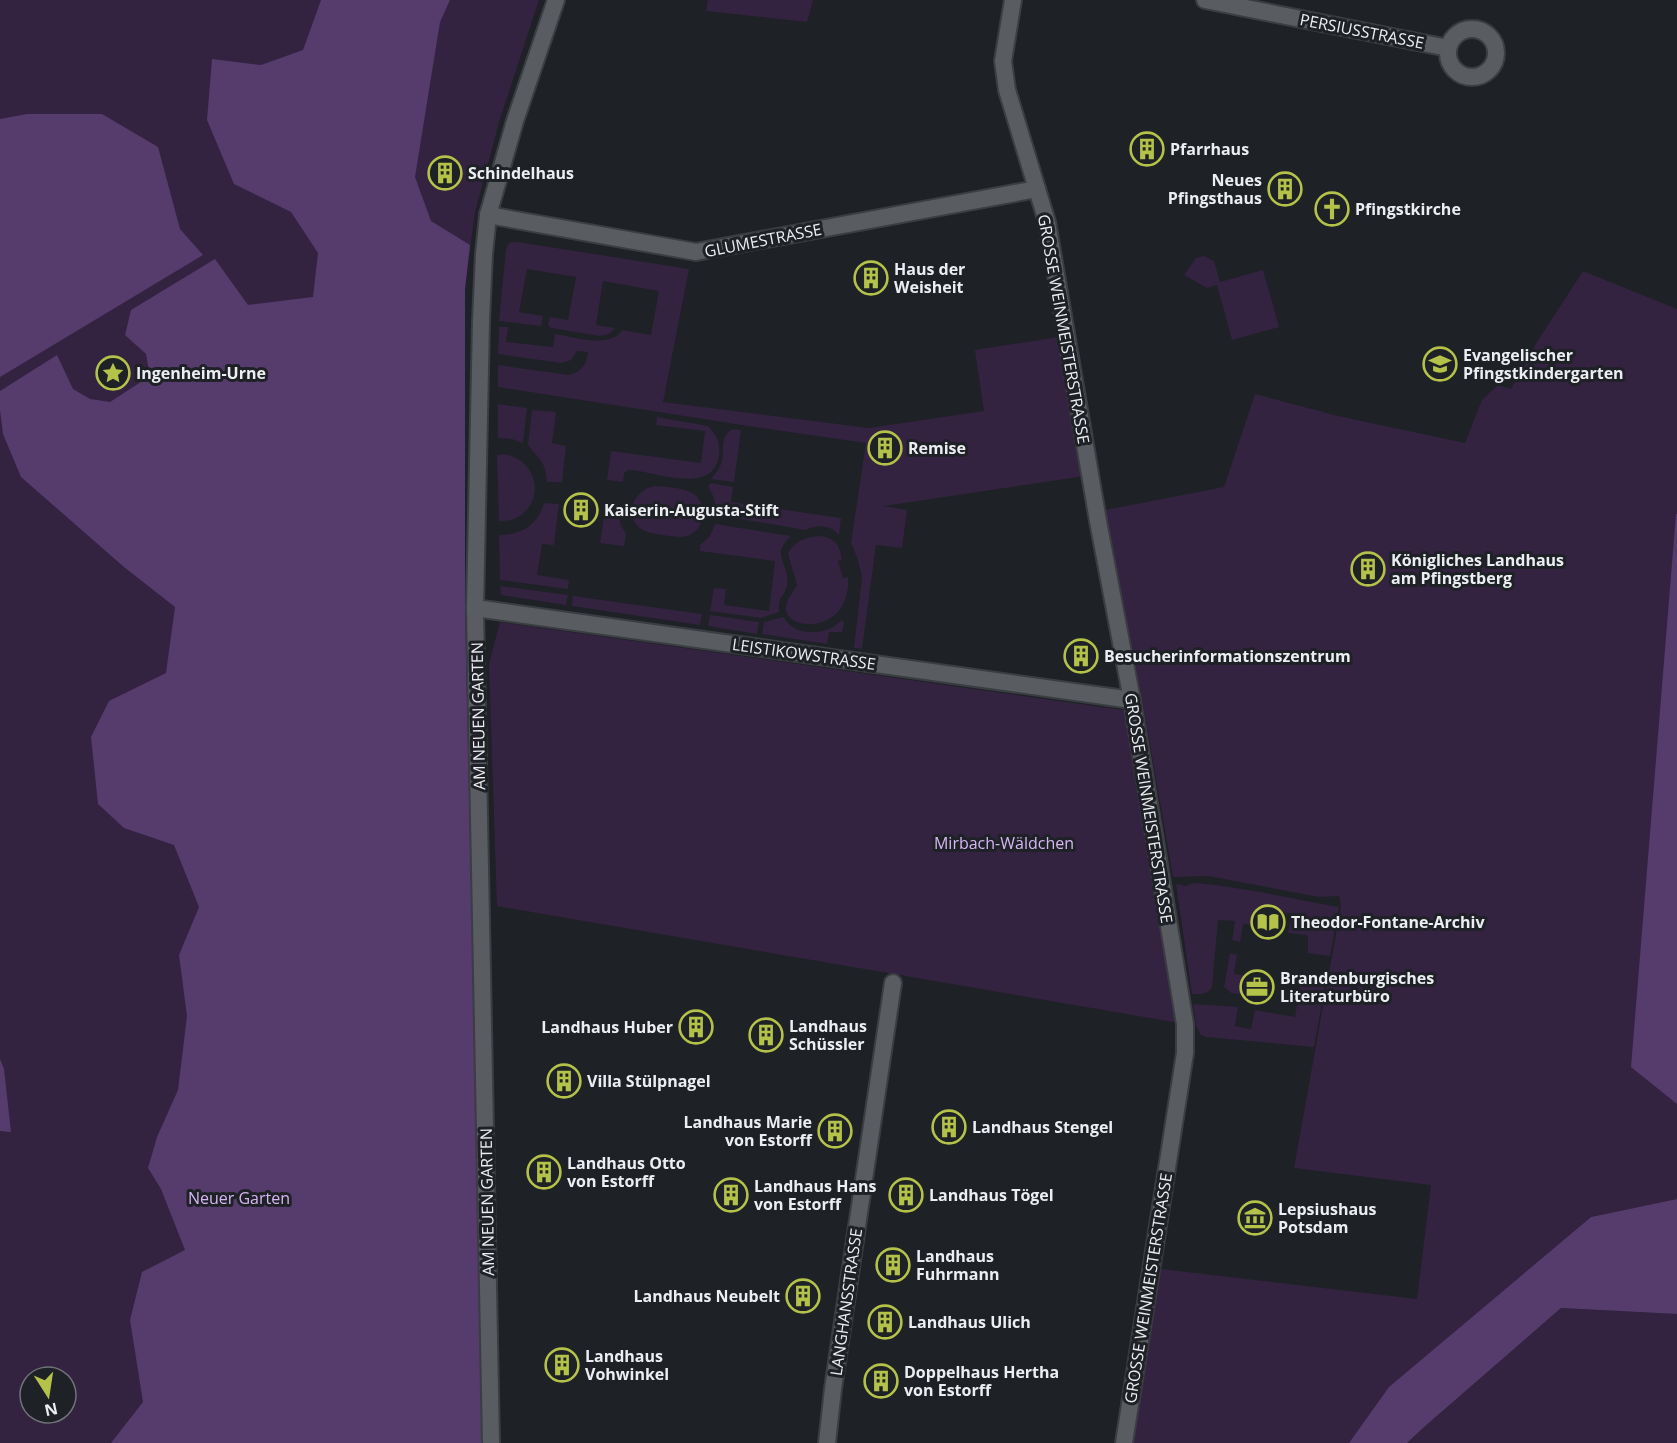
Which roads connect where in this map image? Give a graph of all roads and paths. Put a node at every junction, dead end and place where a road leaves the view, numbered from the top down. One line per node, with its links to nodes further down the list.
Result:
1 (556, 0): 6 (street, AM NEUEN GARTEN)
2 (1013, 0): 5 (street, GROSSE WEINMEISTERSTRASSE)
3 (1205, 0): 4 (street, PERSIUSSTRASSE)
4 (1448, 48)
5 (1037, 189): 6 (street, GLUMESTRASSE); 8 (street, GROSSE WEINMEISTERSTRASSE)
6 (488, 215): 7 (street, AM NEUEN GARTEN)
7 (476, 608): 8 (street, LEISTIKOWSTRASSE); 10 (street, AM NEUEN GARTEN)
8 (1132, 700): 12 (street, GROSSE WEINMEISTERSTRASSE)
9 (893, 983): 11 (street, LANGHANSSTRASSE)
10 (491, 1443)
11 (827, 1443)
12 (1124, 1443)

